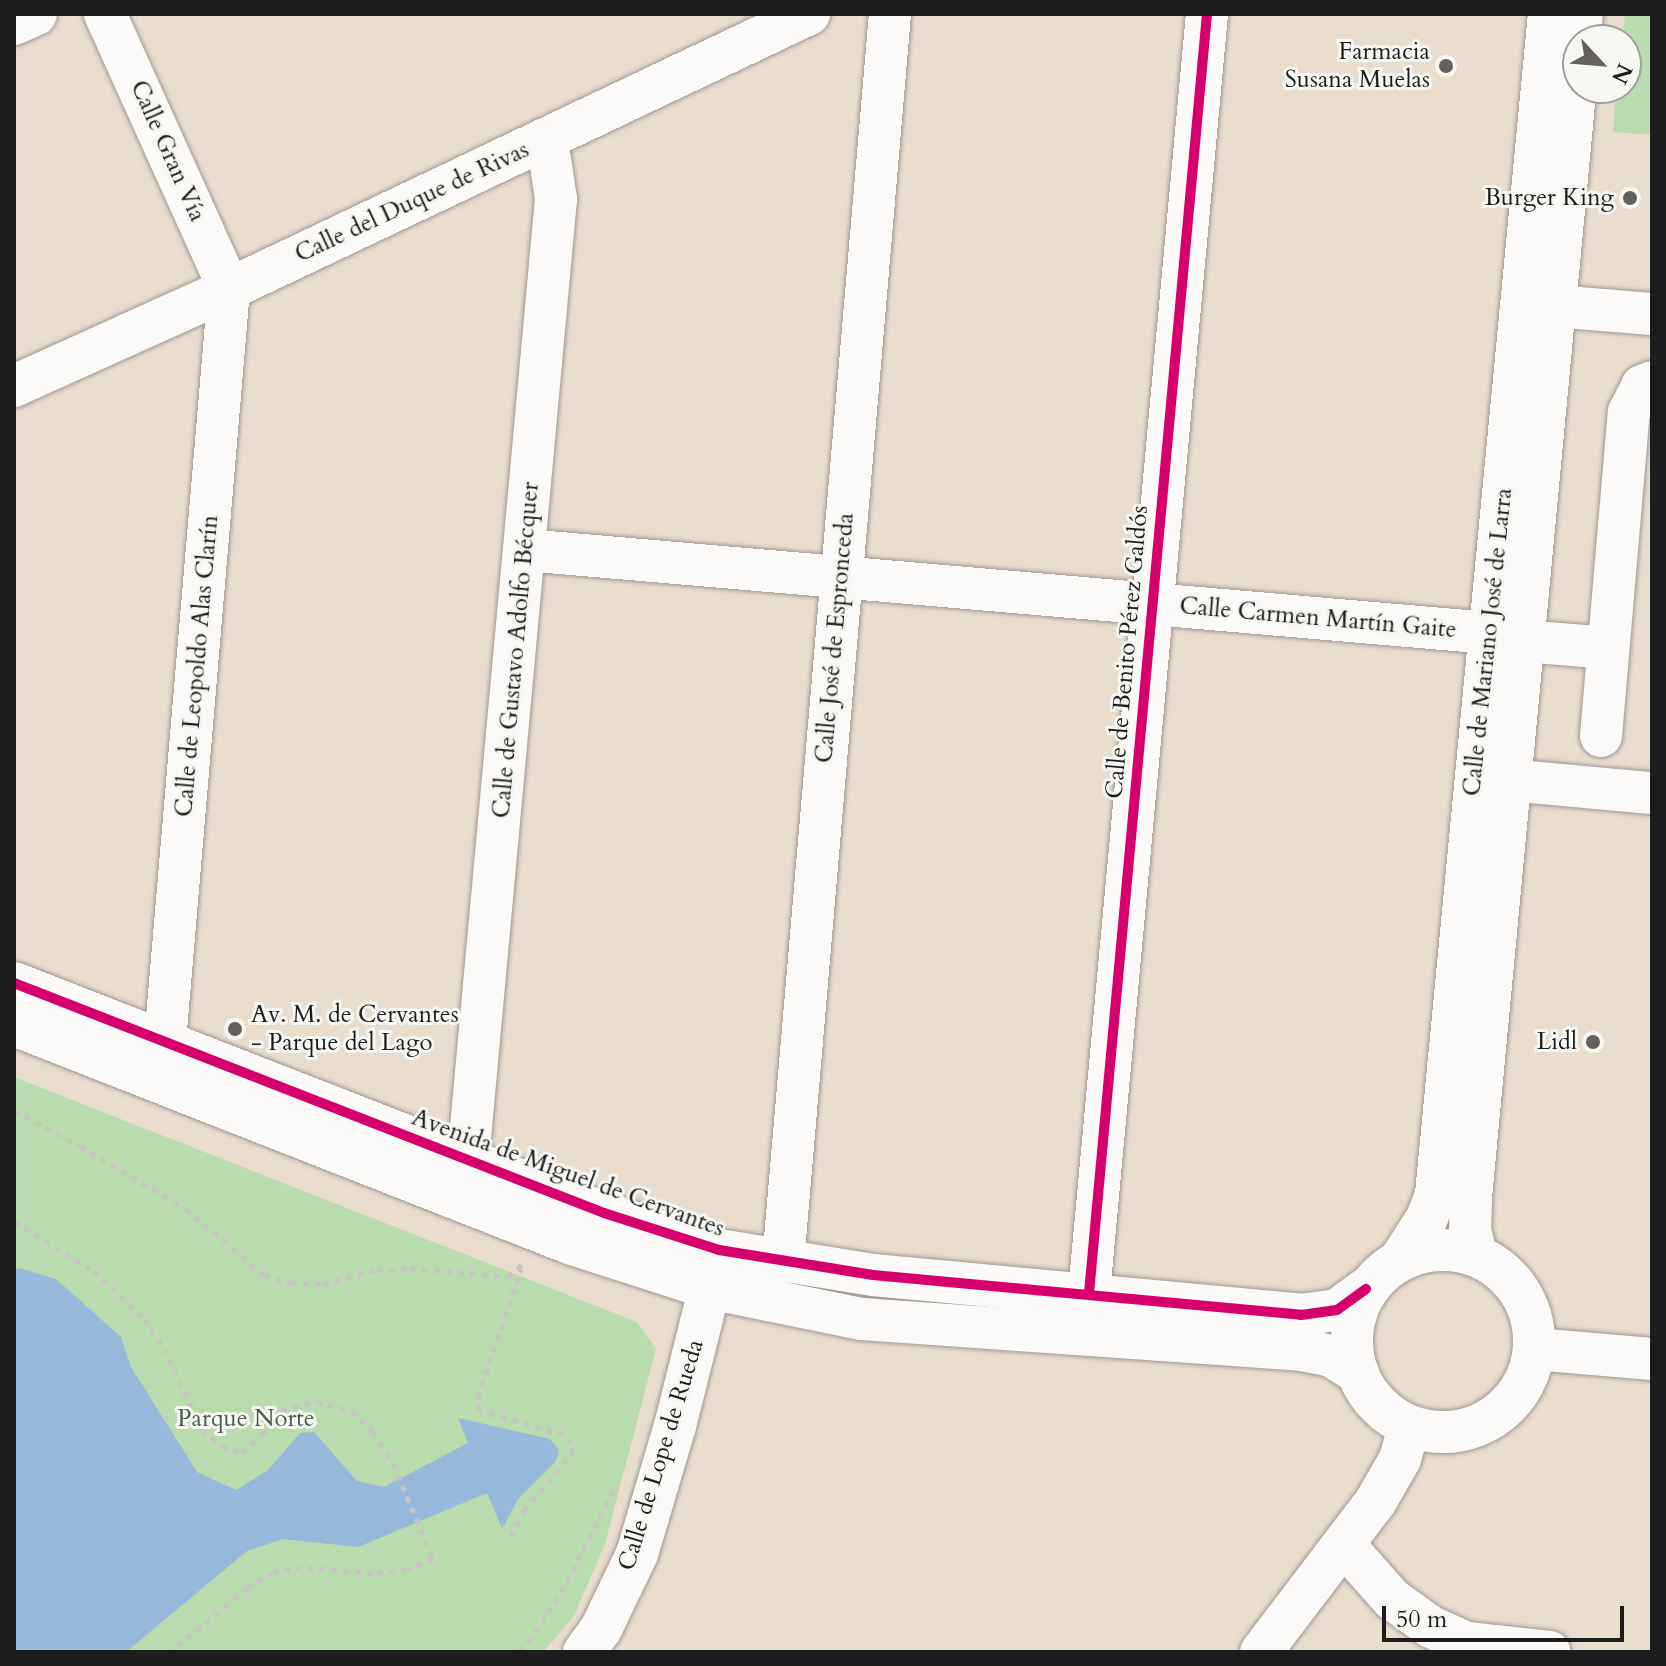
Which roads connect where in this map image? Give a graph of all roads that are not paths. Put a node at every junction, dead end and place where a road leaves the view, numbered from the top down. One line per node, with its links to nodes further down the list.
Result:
1 (36, 14): 7 (street)
2 (105, 14): 10 (street, Calle Gran Vía)
3 (809, 14): 9 (street, Calle del Duque de Rivas)
4 (890, 14): 16 (street, Calle José de Espronceda)
5 (1207, 14): 17 (street, Calle de Benito Pérez Galdós)
6 (1549, 14): 18 (street, Calle de Mariano José de Larra)
7 (14, 24)
8 (1574, 104): 11 (street, Calle de Mariano José de Larra)
9 (543, 140): 10 (street, Calle del Duque de Rivas); 15 (street, Calle de Gustavo Adolfo Bécquer)
10 (229, 289): 14 (street, Calle del Duque de Rivas); 25 (street, Calle de Leopoldo Alas Clarín)
11 (1554, 306): 12 (street); 18 (street, Calle de Mariano José de Larra)
12 (1652, 314)
13 (1652, 382): 19 (street)
14 (14, 386)
15 (525, 550): 16 (street, Calle Carmen Martín Gaite); 26 (street, Calle de Gustavo Adolfo Bécquer)
16 (840, 576): 17 (street, Calle Carmen Martín Gaite); 29 (street, Calle José de Espronceda)
17 (1151, 603): 18 (street, Calle Carmen Martín Gaite); 32 (street, Calle de Benito Pérez Galdós)
18 (1506, 637): 19 (street, Calle Carmen Martín Gaite); 21 (street, Calle de Mariano José de Larra); 28 (street, Calle de Mariano José de Larra)
19 (1608, 648): 20 (street)
20 (1601, 736)
21 (1508, 780): 22 (street); 27 (street, Calle de Mariano José de Larra)
22 (1652, 793)
23 (14, 983): 25 (street, Avenida de Miguel de Cervantes)
24 (14, 1025): 30 (street, Avenida de Miguel de Cervantes)
25 (165, 1042): 26 (street, Avenida de Miguel de Cervantes)
26 (468, 1160): 30 (street, Avenida de Miguel de Cervantes)
27 (1476, 1254): 28 (street); 33 (street)
28 (1400, 1260): 31 (street)
29 (783, 1262): 30 (street, Avenida de Miguel de Cervantes); 32 (street, Avenida de Miguel de Cervantes)
30 (714, 1269): 35 (street, Avenida de Miguel de Cervantes); 38 (street, Calle de Lope de Rueda)
31 (1366, 1289): 32 (street, Avenida de Miguel de Cervantes); 35 (street)
32 (1089, 1293)
33 (1535, 1349): 34 (street); 36 (street)
34 (1652, 1359)
35 (1358, 1373): 36 (street)
36 (1409, 1428): 37 (street)
37 (1345, 1546): 39 (street); 40 (street)
38 (584, 1652)
39 (1261, 1652)
40 (1550, 1652)

